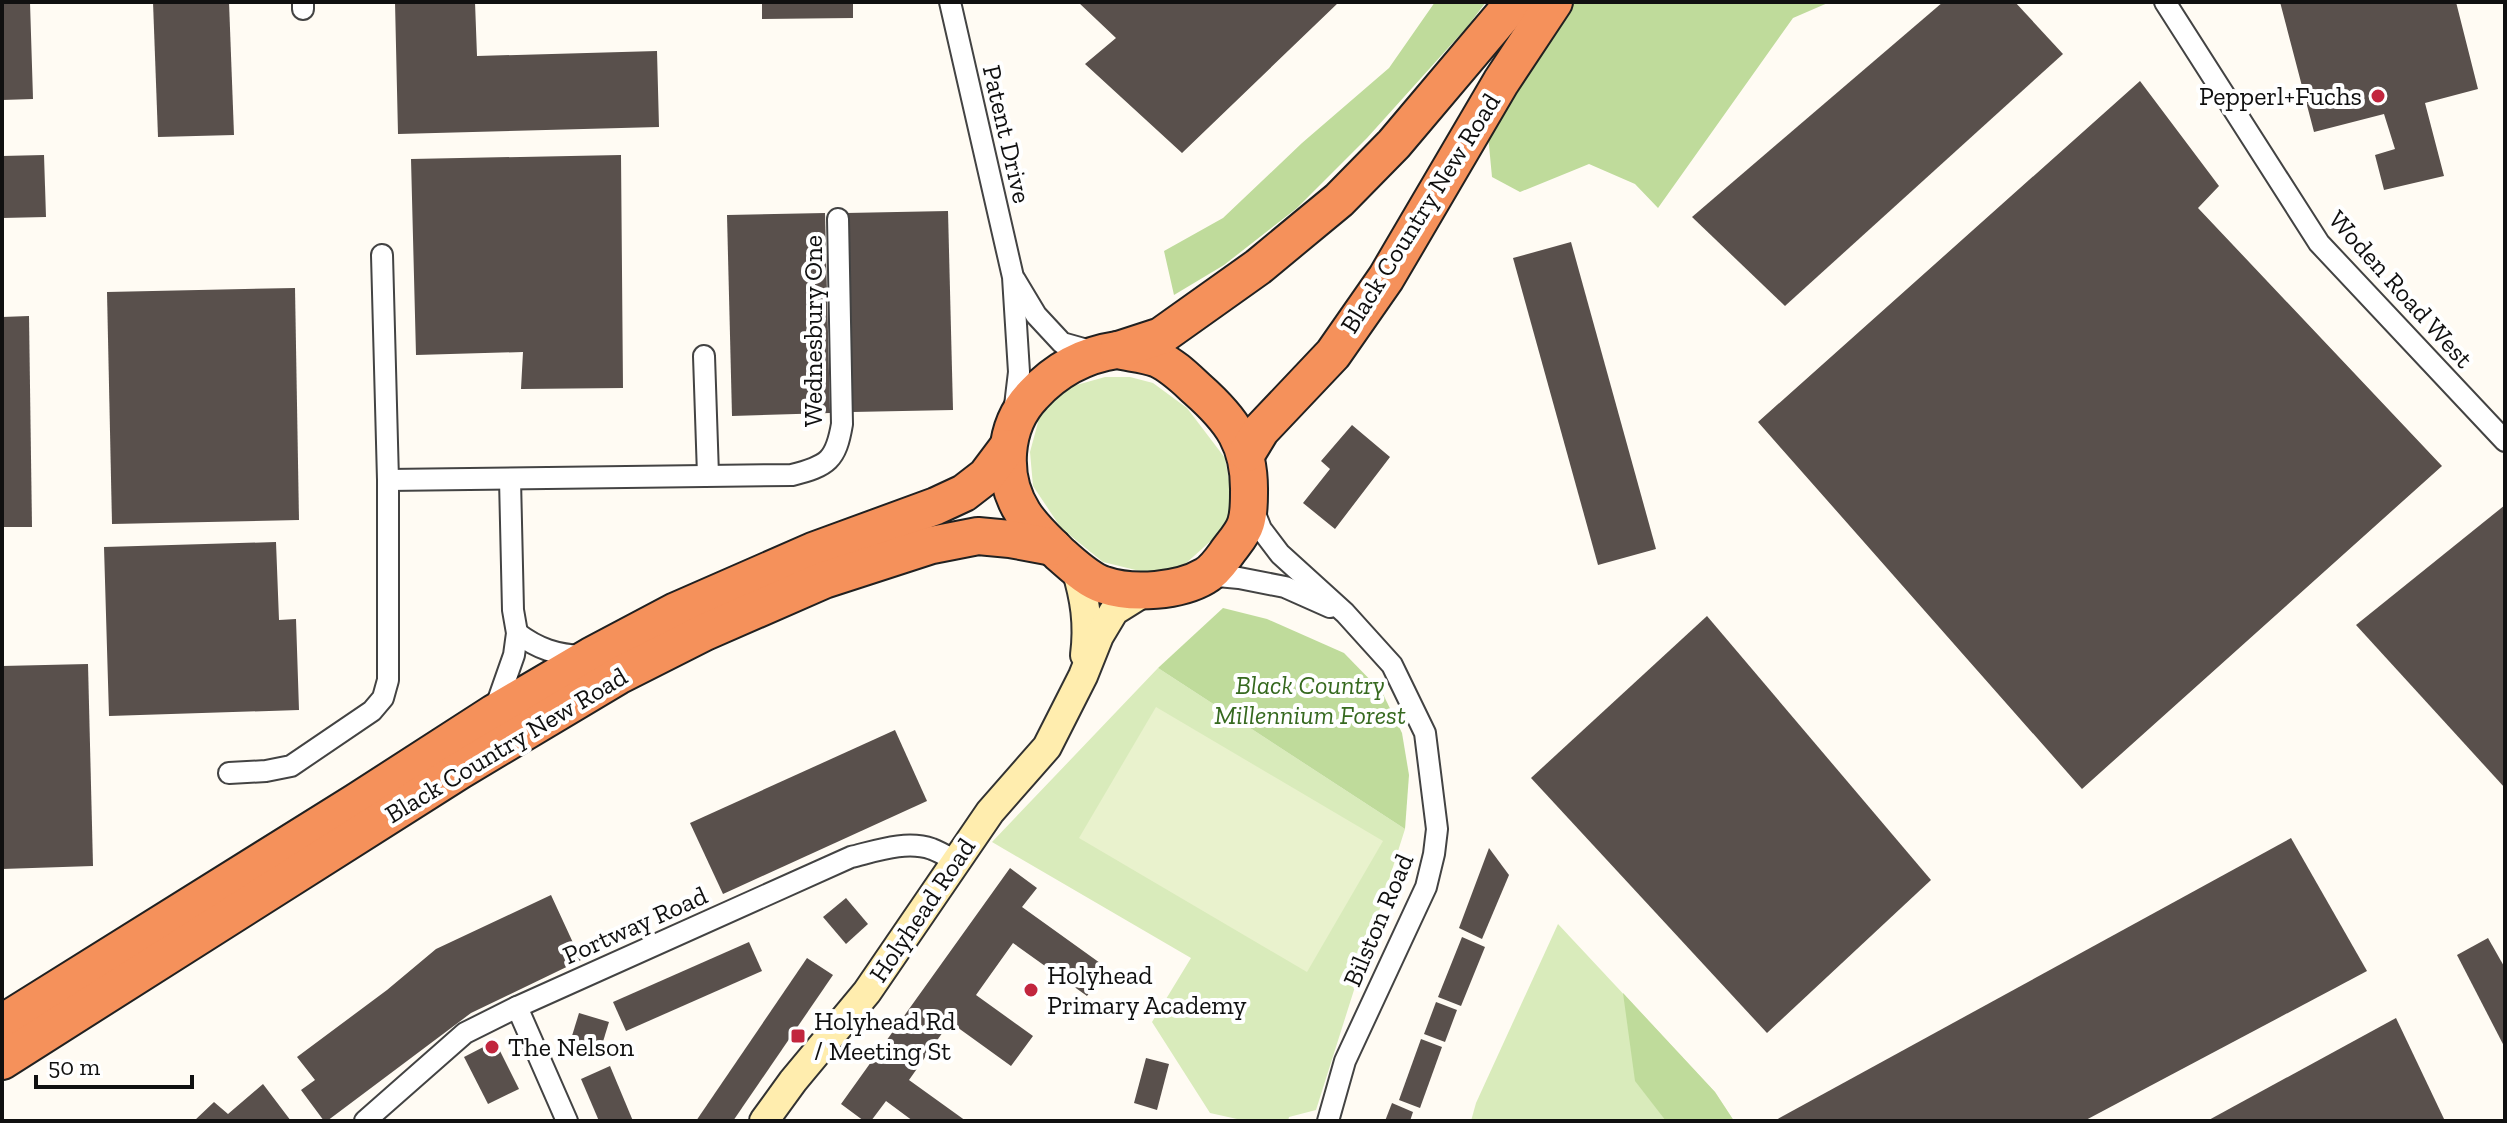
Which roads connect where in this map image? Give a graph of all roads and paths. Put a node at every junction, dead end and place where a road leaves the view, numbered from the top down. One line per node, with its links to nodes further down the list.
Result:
1 (950, 2): 7 (street, Patent Drive)
2 (1514, 2): 8 (highway, Black Country New Road)
3 (1554, 2): 12 (highway, Black Country New Road)
4 (2165, 2): 11 (street, Woden Road West)
5 (838, 219): 13 (street, Wednesbury One)
6 (382, 255): 15 (street)
7 (1013, 277): 8 (street, Patent Drive); 10 (street, Patent Drive)
8 (1107, 352): 10 (highway); 12 (highway)
9 (704, 356): 13 (street)
10 (1010, 437): 17 (highway); 22 (highway, Black Country New Road)
11 (2505, 441)
12 (1247, 453): 16 (highway)
13 (708, 475): 14 (street, Wednesbury One)
14 (510, 479): 15 (street, Wednesbury One); 21 (street)
15 (388, 480): 25 (street)
16 (1249, 498): 18 (highway); 20 (street, Bilston Road)
17 (1065, 558): 19 (highway); 23 (street); 29 (highway, Black Country New Road)
18 (1207, 575): 19 (highway); 20 (street, Bilston Road)
19 (1146, 591): 23 (street, Holyhead Road)
20 (1345, 613): 33 (street, Bilston Road)
21 (517, 633): 22 (street); 24 (street)
22 (591, 656): 24 (highway, Black Country New Road)
23 (1078, 687): 26 (street, Holyhead Road)
24 (494, 713): 28 (highway, Black Country New Road)
25 (229, 773)
26 (955, 861): 27 (street, Portway Road); 32 (street, Holyhead Road)
27 (517, 1007): 30 (street, Portway Road); 31 (street)
28 (8, 1017)
29 (2, 1061)
30 (365, 1121)
31 (567, 1121)
32 (764, 1121)
33 (1328, 1121)

